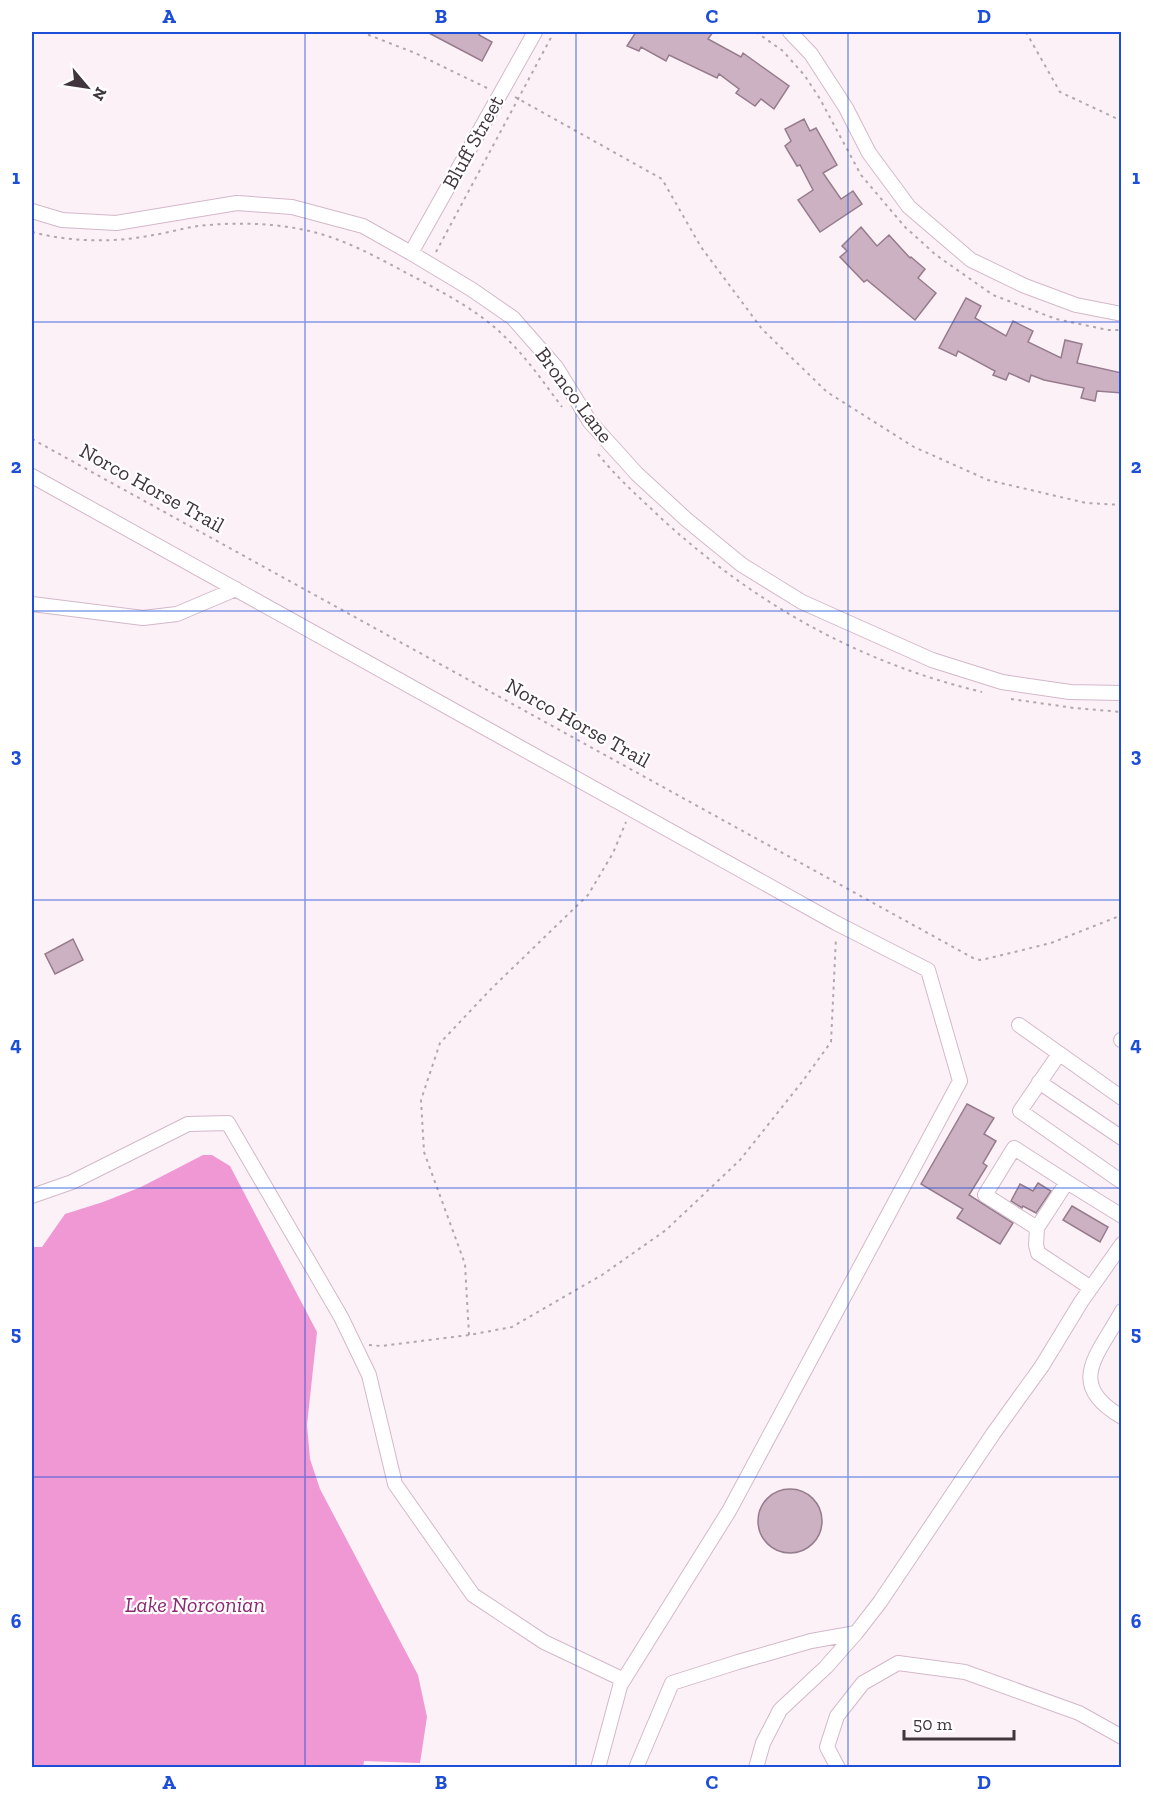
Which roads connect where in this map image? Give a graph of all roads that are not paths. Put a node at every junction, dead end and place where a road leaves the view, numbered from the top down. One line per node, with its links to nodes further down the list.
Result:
1 (535, 32): 4 (street, Bluff Street)
2 (790, 32): 5 (street)
3 (32, 212): 4 (street, Bronco Lane)
4 (411, 252): 9 (street, Bronco Lane)
5 (1122, 314)
6 (32, 477): 7 (street)
7 (236, 589): 8 (street); 25 (street)
8 (32, 604)
9 (1122, 693)
10 (1019, 1025): 11 (street)
11 (1059, 1054): 12 (street); 13 (street)
12 (1039, 1082): 14 (street); 16 (street)
13 (1122, 1098)
14 (1122, 1137)
15 (1067, 1182): 18 (street); 19 (street); 19 (street)
16 (1122, 1182)
17 (32, 1196): 25 (street)
18 (1122, 1216)
19 (1037, 1228): 21 (street)
20 (1122, 1244): 21 (street)
21 (1091, 1288): 24 (street)
22 (1122, 1311): 23 (street)
23 (1122, 1417)
24 (855, 1633): 28 (street); 29 (street)
25 (621, 1684): 27 (street)
26 (1122, 1737): 30 (street)
27 (598, 1767)
28 (636, 1767)
29 (756, 1767)
30 (838, 1767)

